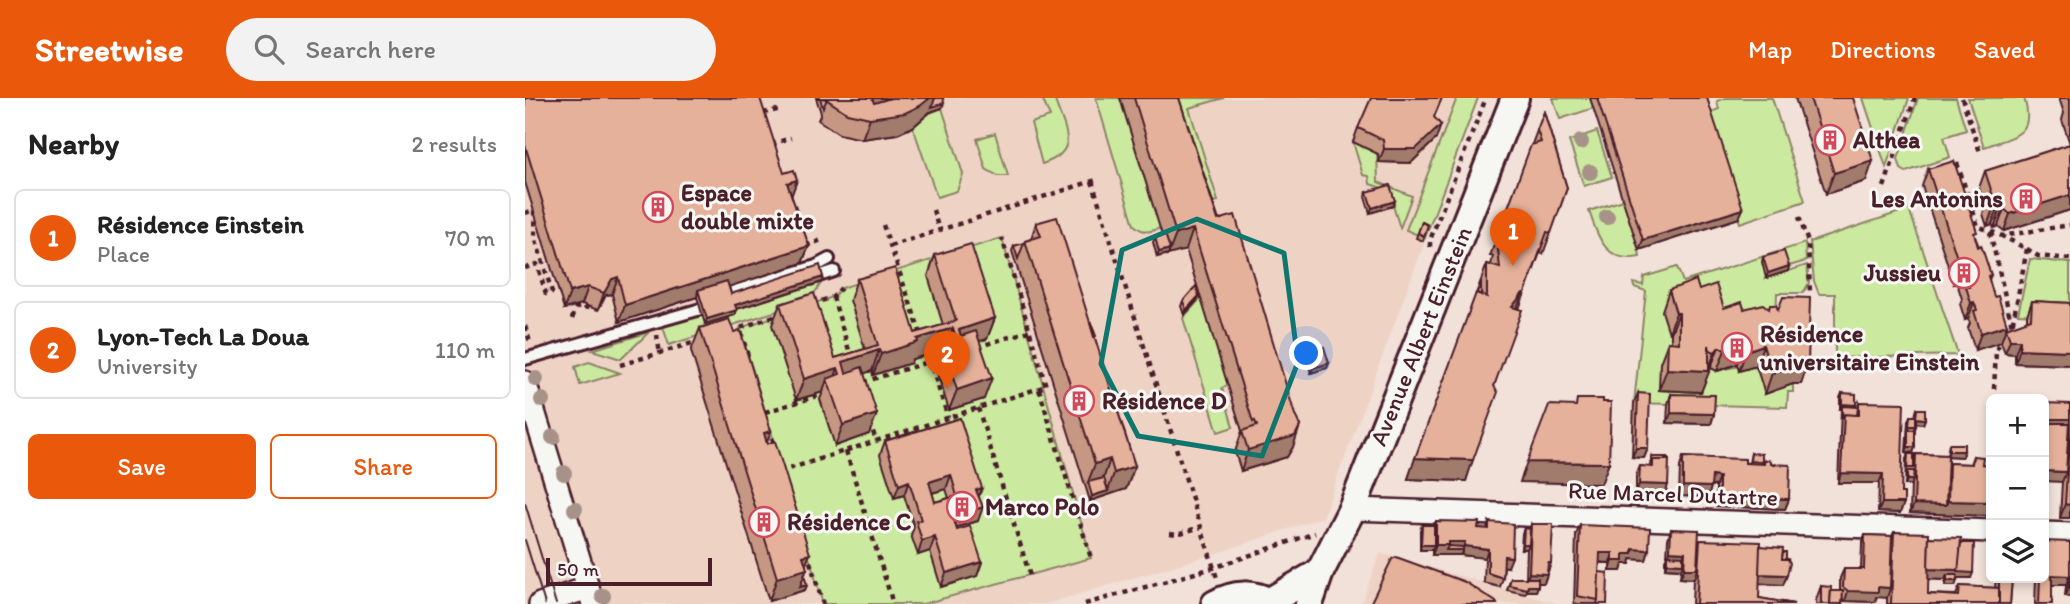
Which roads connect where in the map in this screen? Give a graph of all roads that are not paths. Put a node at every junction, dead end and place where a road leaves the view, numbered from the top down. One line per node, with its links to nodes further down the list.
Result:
1 (1515, 98): 9 (street, Avenue Albert Einstein)
2 (829, 259): 4 (lane)
3 (834, 271): 5 (lane)
4 (728, 293)
5 (761, 295)
6 (708, 308): 7 (lane)
7 (525, 359)
8 (525, 382): 14 (street)
9 (1352, 509): 10 (street, Rue Marcel Dutartre); 13 (street, Avenue Albert Einstein)
10 (1986, 531)
11 (2049, 533): 12 (street)
12 (2070, 534)
13 (1320, 572): 15 (street); 18 (street, Avenue Albert Einstein)
14 (590, 596): 16 (street)
15 (1272, 603): 17 (street)
16 (540, 604)
17 (1215, 604)
18 (1309, 604)

